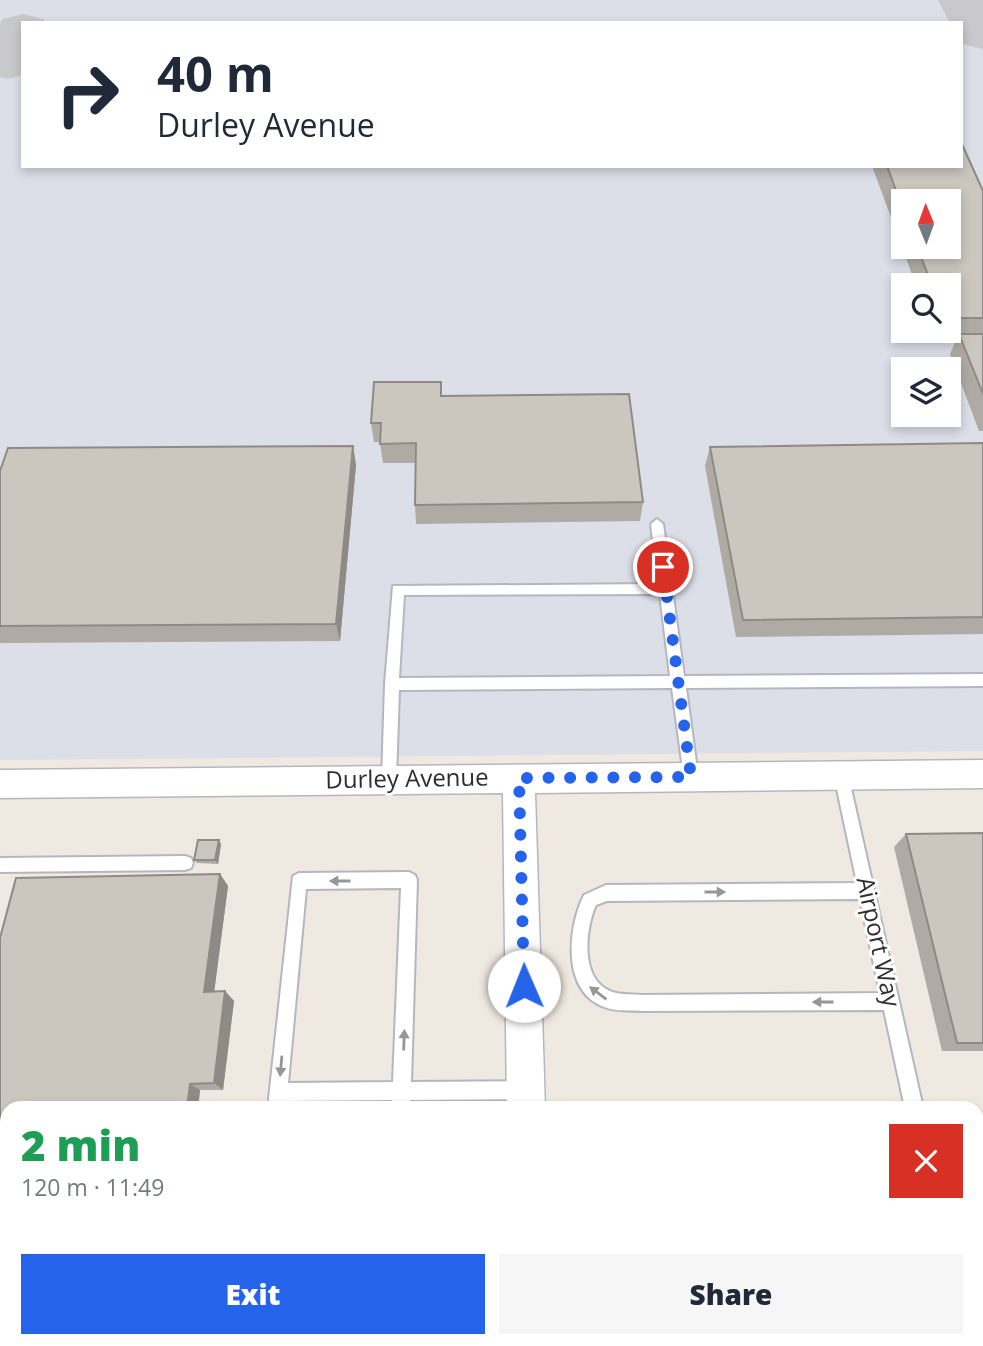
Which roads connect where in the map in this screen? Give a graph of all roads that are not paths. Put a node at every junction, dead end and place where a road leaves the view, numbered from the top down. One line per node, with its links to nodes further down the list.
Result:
1 (657, 524): 2 (lane)
2 (666, 589): 4 (lane); 5 (lane)
3 (983, 680): 4 (lane)
4 (679, 682): 5 (lane); 8 (lane)
5 (392, 684): 10 (lane)
6 (983, 774): 7 (street, Durley Avenue)
7 (841, 775): 8 (street, Durley Avenue); 14 (lane, Airport Way)
8 (691, 777): 9 (street, Durley Avenue)
9 (519, 778): 10 (street, Durley Avenue); 17 (street)
10 (389, 779): 11 (street, Durley Avenue)
11 (0, 784)
12 (185, 863): 13 (lane)
13 (0, 865)
14 (867, 891): 15 (lane, Airport Way); 15 (lane, one-way to 14)
15 (891, 1002): 19 (lane, Airport Way)
16 (402, 1099): 17 (lane); 18 (lane); 18 (lane, one-way to 18)
17 (526, 1099)
18 (278, 1100)
19 (912, 1101)

